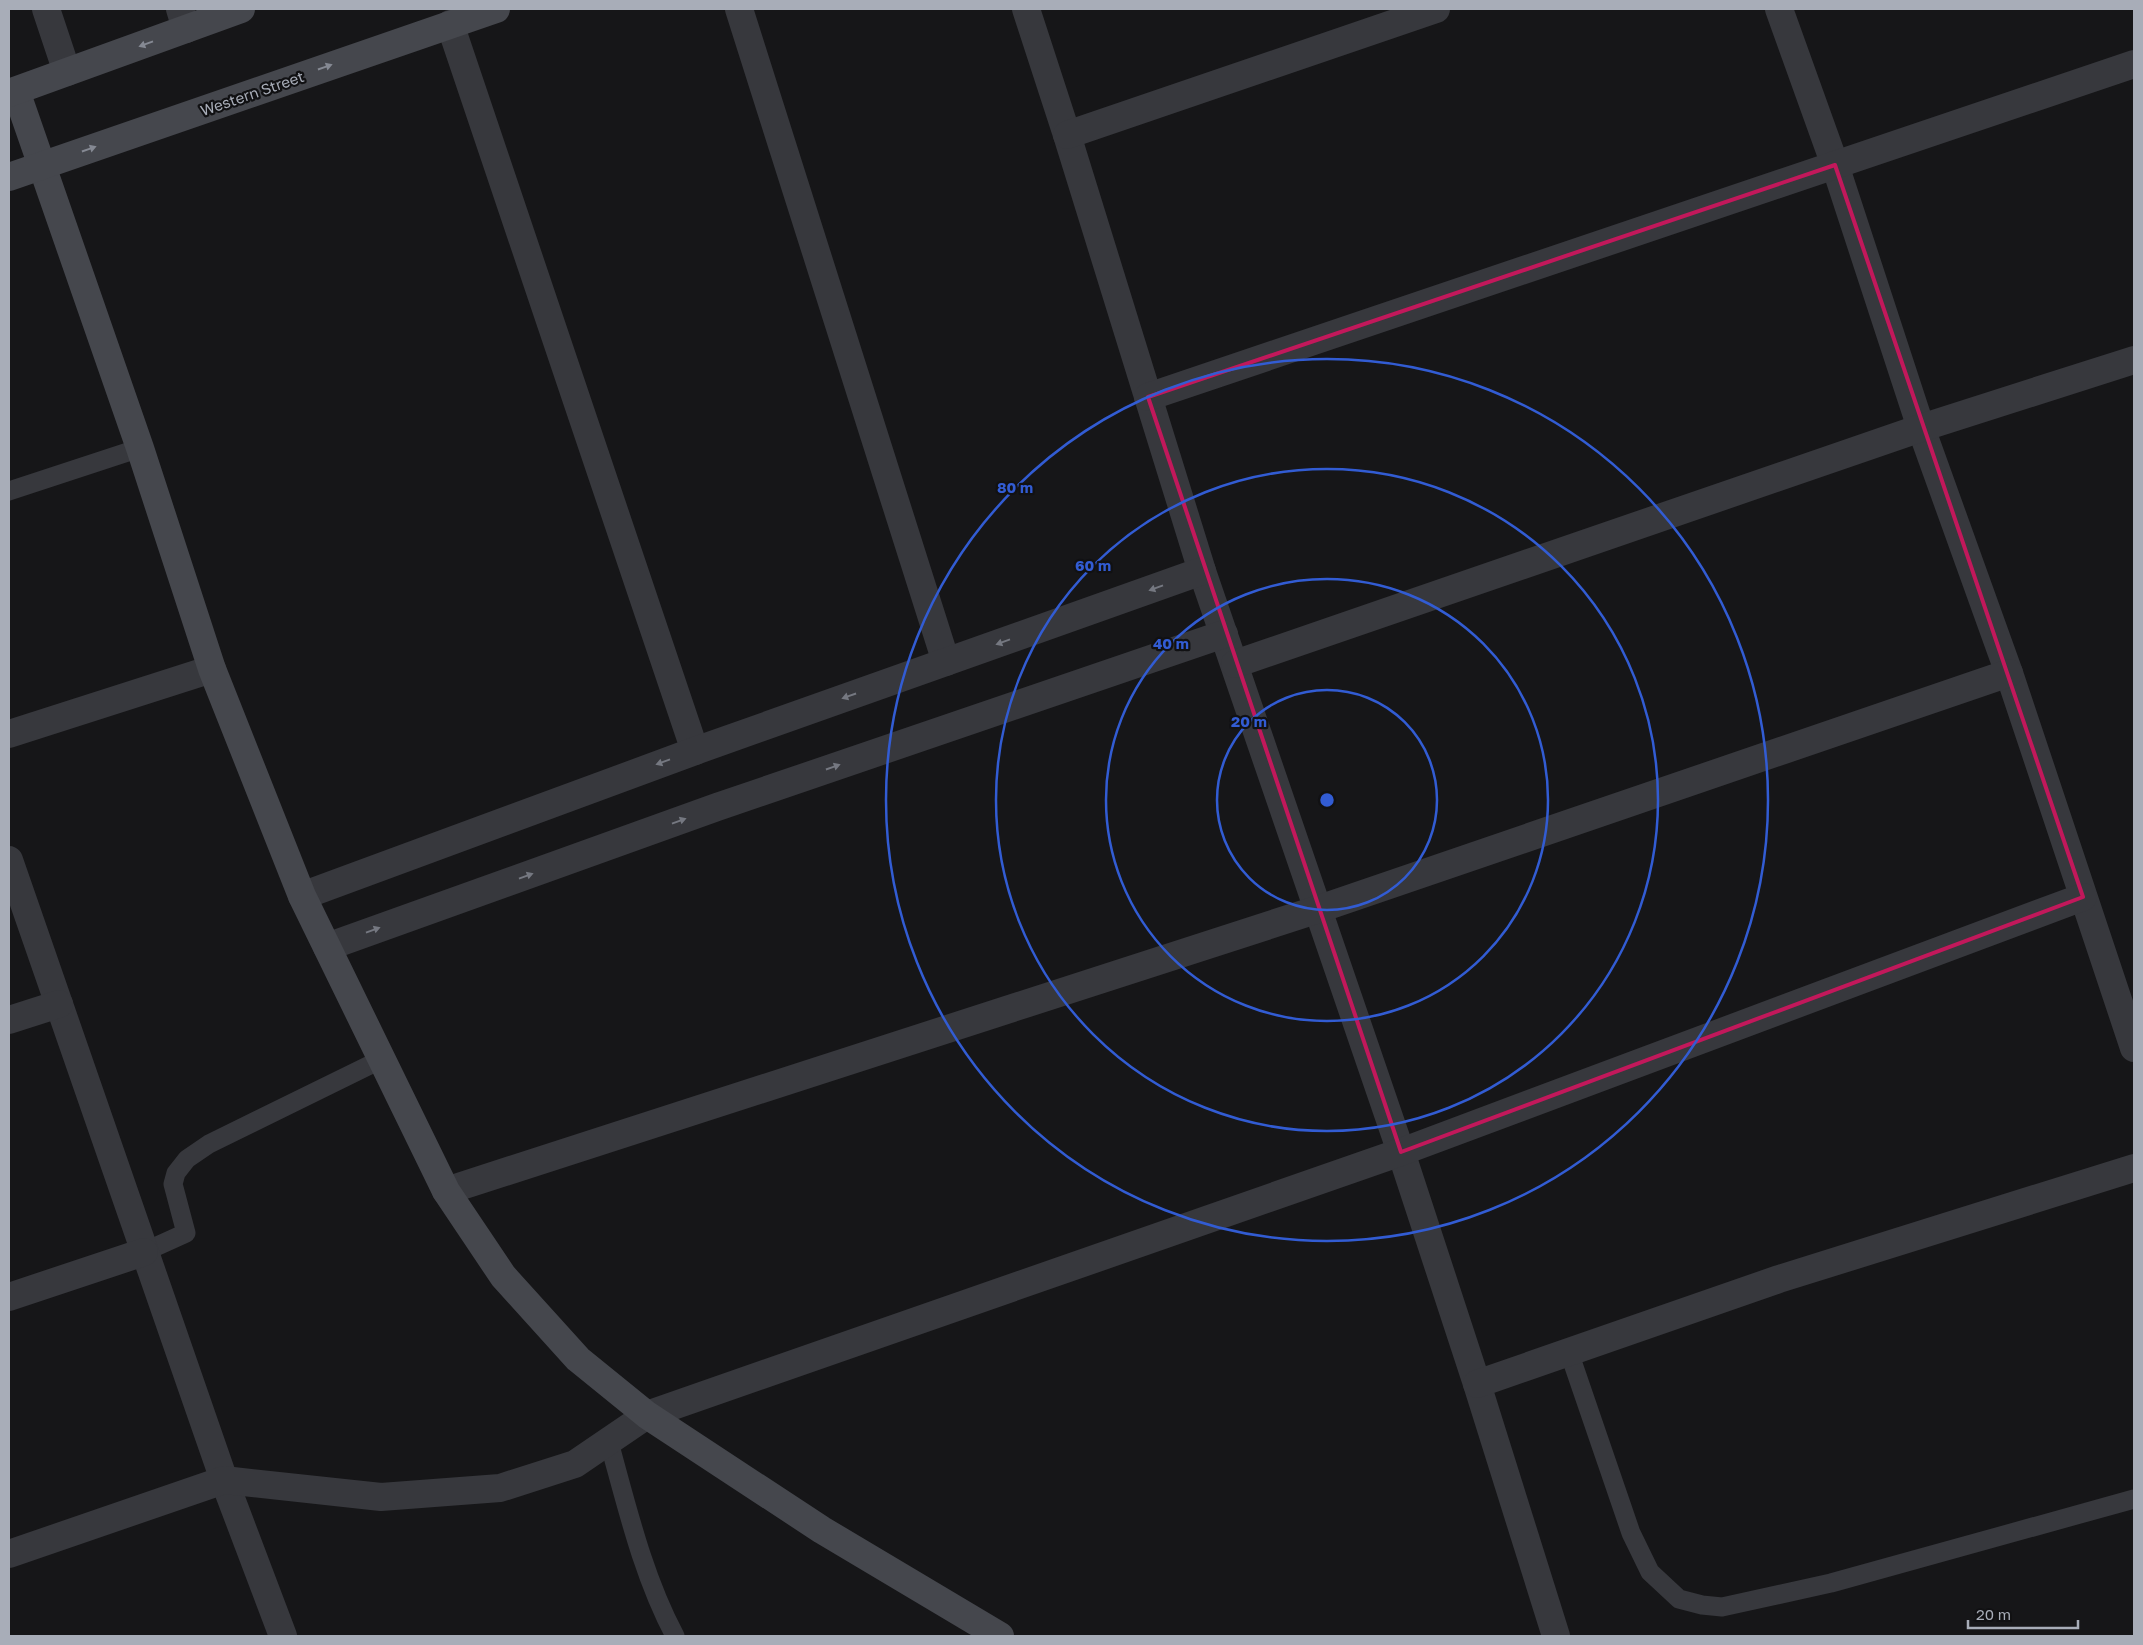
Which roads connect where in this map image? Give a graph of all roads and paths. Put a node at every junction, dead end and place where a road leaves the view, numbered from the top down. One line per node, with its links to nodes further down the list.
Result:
1 (46, 9): 11 (street)
2 (241, 9): 8 (street)
3 (496, 9): 9 (street, Western Street)
4 (739, 9): 24 (street)
5 (1026, 9): 13 (street)
6 (1436, 9): 13 (street)
7 (1779, 9): 15 (street)
8 (183, 19): 11 (street, one-way to 11)
9 (450, 24): 14 (street, Western Street, one-way to 9); 29 (street)
10 (2134, 64): 15 (street)
11 (67, 72): 12 (street)
12 (13, 92): 14 (street)
13 (1067, 135): 18 (street)
14 (43, 165): 16 (street, Western Street); 20 (street)
15 (1835, 165): 18 (street); 19 (street)
16 (9, 178)
17 (2134, 360): 19 (street)
18 (1148, 397): 22 (street)
19 (1921, 428): 25 (street); 27 (street)
20 (140, 448): 21 (lane); 26 (street)
21 (9, 491)
22 (1202, 571): 23 (street); 24 (street, one-way to 24)
23 (1224, 634): 25 (street); 34 (street, one-way to 23)
24 (946, 662): 29 (street, one-way to 29)
25 (1234, 664): 33 (street)
26 (212, 669): 28 (street); 31 (street)
27 (2009, 673): 32 (street); 33 (street)
28 (9, 734)
29 (695, 751): 31 (street, one-way to 31)
30 (9, 860): 35 (street)
31 (302, 896): 34 (street)
32 (2083, 897): 37 (street); 39 (street)
33 (1319, 909): 39 (street); 41 (street)
34 (327, 947): 38 (street)
35 (58, 1004): 36 (street); 42 (street)
36 (9, 1020)
37 (2134, 1048)
38 (382, 1059): 41 (street); 42 (lane)
39 (1401, 1152): 45 (street); 46 (street)
40 (2134, 1168): 44 (street)
41 (446, 1192): 46 (street)
42 (144, 1252): 43 (street); 48 (street)
43 (9, 1297)
44 (1569, 1352): 45 (street); 49 (lane)
45 (1477, 1384): 54 (street)
46 (647, 1415): 47 (street); 51 (street)
47 (609, 1442): 48 (street); 53 (lane)
48 (224, 1480): 50 (street); 52 (street)
49 (2134, 1499)
50 (9, 1554)
51 (994, 1635)
52 (283, 1636)
53 (675, 1636)
54 (1556, 1636)

